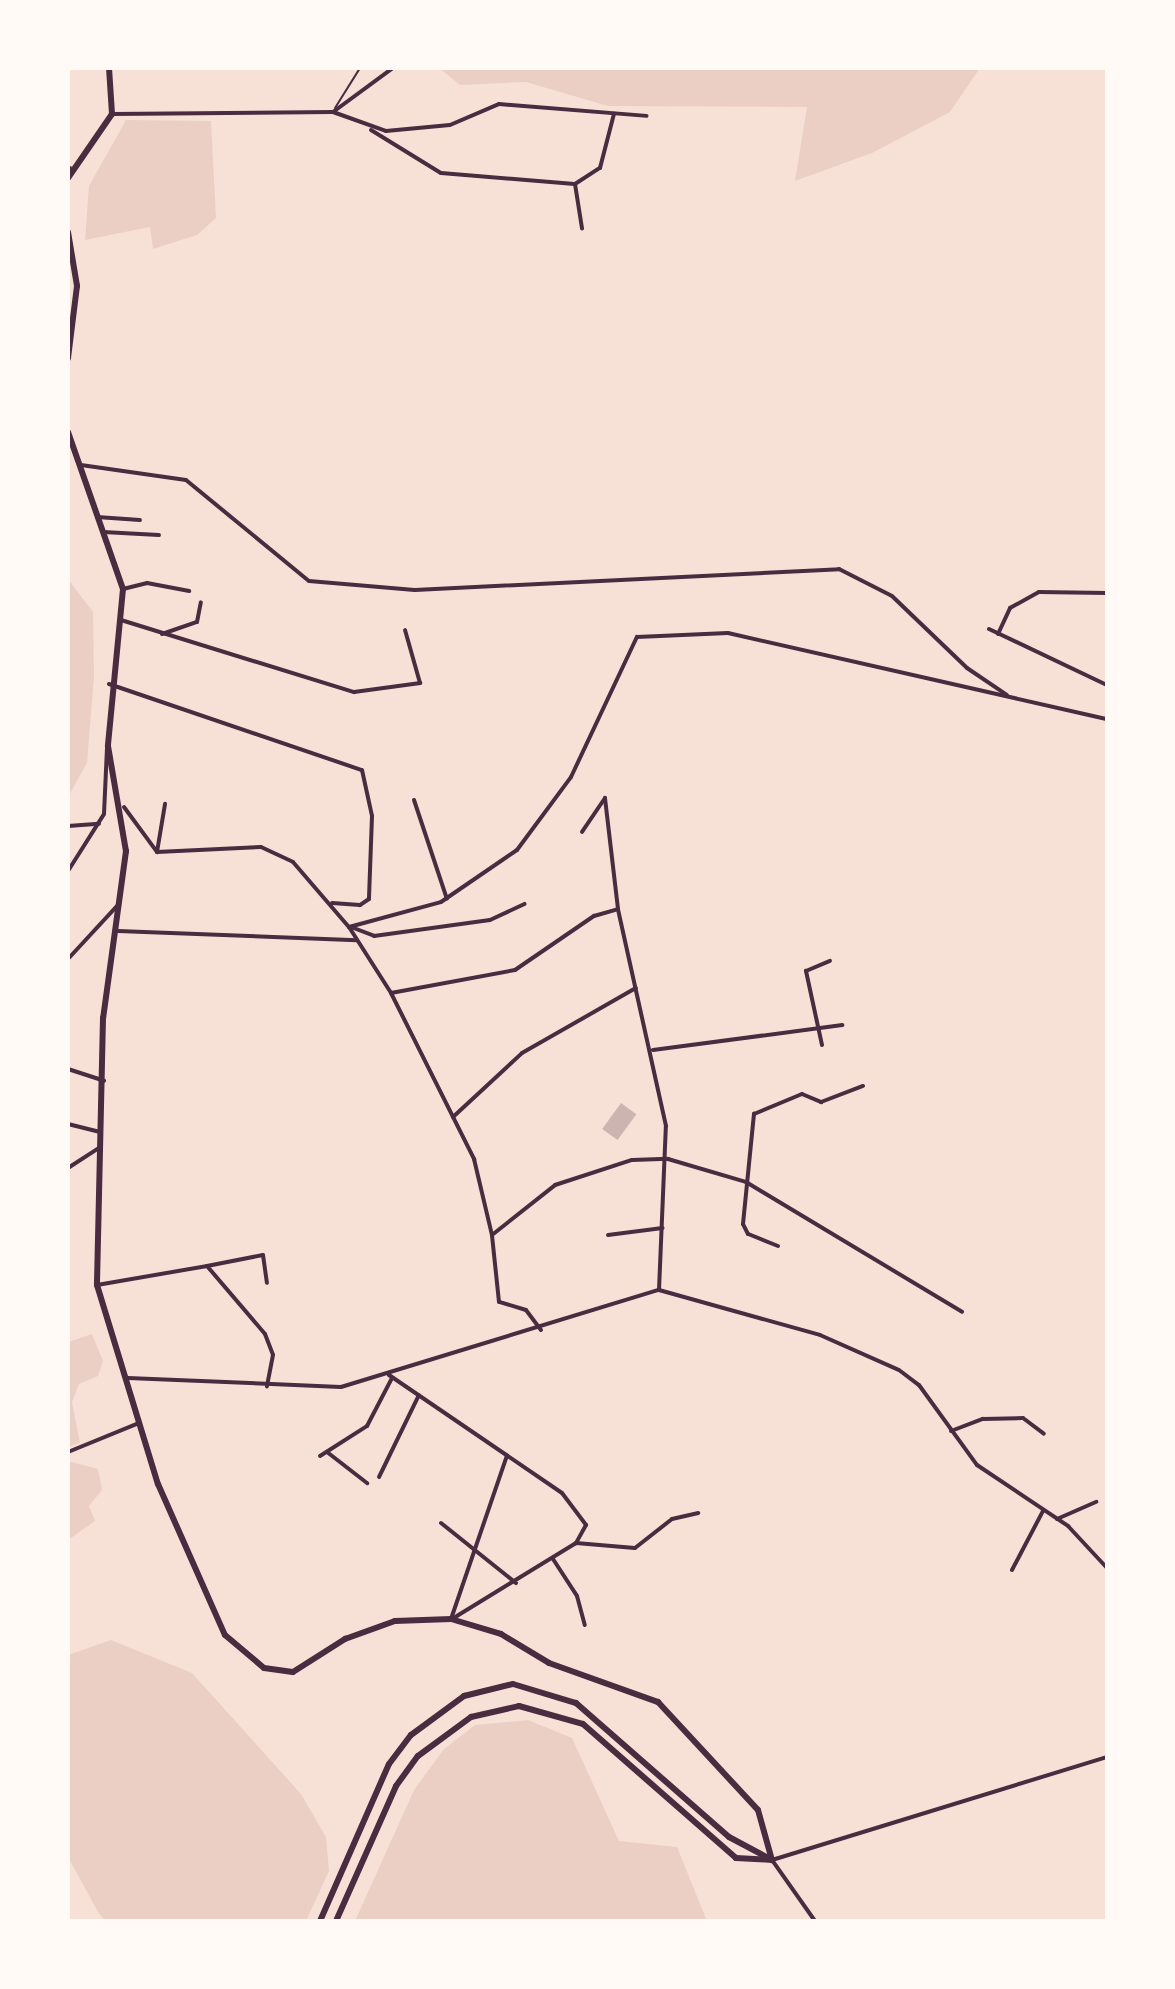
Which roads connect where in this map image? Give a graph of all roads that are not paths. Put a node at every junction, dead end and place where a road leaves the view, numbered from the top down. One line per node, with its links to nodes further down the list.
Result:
1 (109, 68): 5 (main road)
2 (360, 68): 4 (lane)
3 (393, 68): 4 (street)
4 (333, 112): 5 (street); 8 (street)
5 (112, 114): 9 (main road)
6 (614, 114): 7 (street); 8 (street); 11 (street)
7 (647, 116)
8 (369, 128): 11 (street)
9 (69, 168): 10 (main road)
10 (68, 178)
11 (575, 184): 12 (street)
12 (582, 228)
13 (68, 237): 14 (main road)
14 (69, 341): 15 (main road)
15 (68, 358)
16 (68, 432): 17 (main road)
17 (77, 465): 18 (main road); 33 (street)
18 (97, 517): 19 (street); 20 (main road)
19 (140, 520)
20 (103, 532): 21 (street); 22 (main road)
21 (159, 535)
22 (123, 589): 23 (street); 26 (main road)
23 (189, 591)
24 (1107, 593): 30 (street)
25 (201, 602): 29 (street)
26 (121, 620): 29 (street); 31 (main road)
27 (989, 629): 30 (street)
28 (405, 630): 29 (street)
29 (160, 634)
30 (998, 634): 32 (street)
31 (109, 684): 35 (main road); 45 (street)
32 (1107, 685)
33 (1007, 695): 34 (street); 44 (street)
34 (1107, 719)
35 (108, 746): 38 (main road); 39 (street)
36 (414, 800): 44 (street)
37 (165, 804): 42 (street)
38 (124, 807): 42 (street); 46 (main road)
39 (99, 824): 40 (street); 43 (street)
40 (68, 826)
41 (582, 832): 48 (street)
42 (157, 852): 45 (street)
43 (68, 871)
44 (447, 899): 49 (street)
45 (330, 902): 49 (street)
46 (120, 903): 50 (main road); 52 (street)
47 (524, 904): 49 (street)
48 (618, 909): 54 (street); 55 (street)
49 (349, 927): 51 (street)
50 (118, 931): 51 (street); 61 (main road)
51 (357, 940): 55 (street)
52 (68, 959)
53 (830, 961): 57 (street)
54 (636, 988): 59 (street); 63 (street)
55 (391, 993): 63 (street)
56 (842, 1025): 57 (street)
57 (819, 1028): 58 (street); 59 (street)
58 (822, 1045)
59 (653, 1050): 67 (street)
60 (68, 1069): 61 (street)
61 (104, 1081): 65 (main road)
62 (863, 1086): 69 (street)
63 (452, 1117): 71 (street)
64 (68, 1124): 65 (street)
65 (100, 1132): 66 (main road)
66 (99, 1148): 68 (street); 76 (main road)
67 (668, 1159): 69 (street); 70 (street); 71 (street)
68 (68, 1168)
69 (746, 1182): 73 (street); 78 (street)
70 (663, 1228): 72 (street); 77 (street)
71 (492, 1235): 79 (street)
72 (608, 1235)
73 (778, 1246)
74 (207, 1266): 75 (street); 76 (street); 82 (street)
75 (267, 1283)
76 (97, 1285): 81 (main road)
77 (659, 1290): 79 (street); 85 (street)
78 (962, 1312)
79 (541, 1330): 80 (street)
80 (390, 1377): 82 (street); 83 (street); 88 (street)
81 (128, 1378): 82 (street); 84 (main road)
82 (267, 1386)
83 (419, 1395): 89 (street); 91 (street)
84 (142, 1423): 87 (street); 104 (main road)
85 (951, 1431): 86 (street); 94 (street)
86 (1044, 1434)
87 (68, 1452)
88 (327, 1452): 90 (street); 92 (street)
89 (507, 1455): 98 (street); 99 (street)
90 (320, 1456)
91 (379, 1477)
92 (367, 1483)
93 (1096, 1502): 96 (street)
94 (1043, 1511): 96 (street); 102 (street)
95 (698, 1513): 98 (street)
96 (1057, 1519): 101 (street)
97 (441, 1523): 99 (street)
98 (576, 1543): 100 (street)
99 (475, 1548): 103 (street); 104 (street)
100 (553, 1559): 103 (street); 105 (street)
101 (1107, 1568)
102 (1012, 1570)
103 (516, 1583): 104 (street)
104 (451, 1619): 107 (main road)
105 (585, 1625)
106 (1107, 1757): 107 (street)
107 (772, 1860): 108 (main road); 109 (main road); 110 (street)
108 (320, 1921)
109 (336, 1921)
110 (815, 1921)

